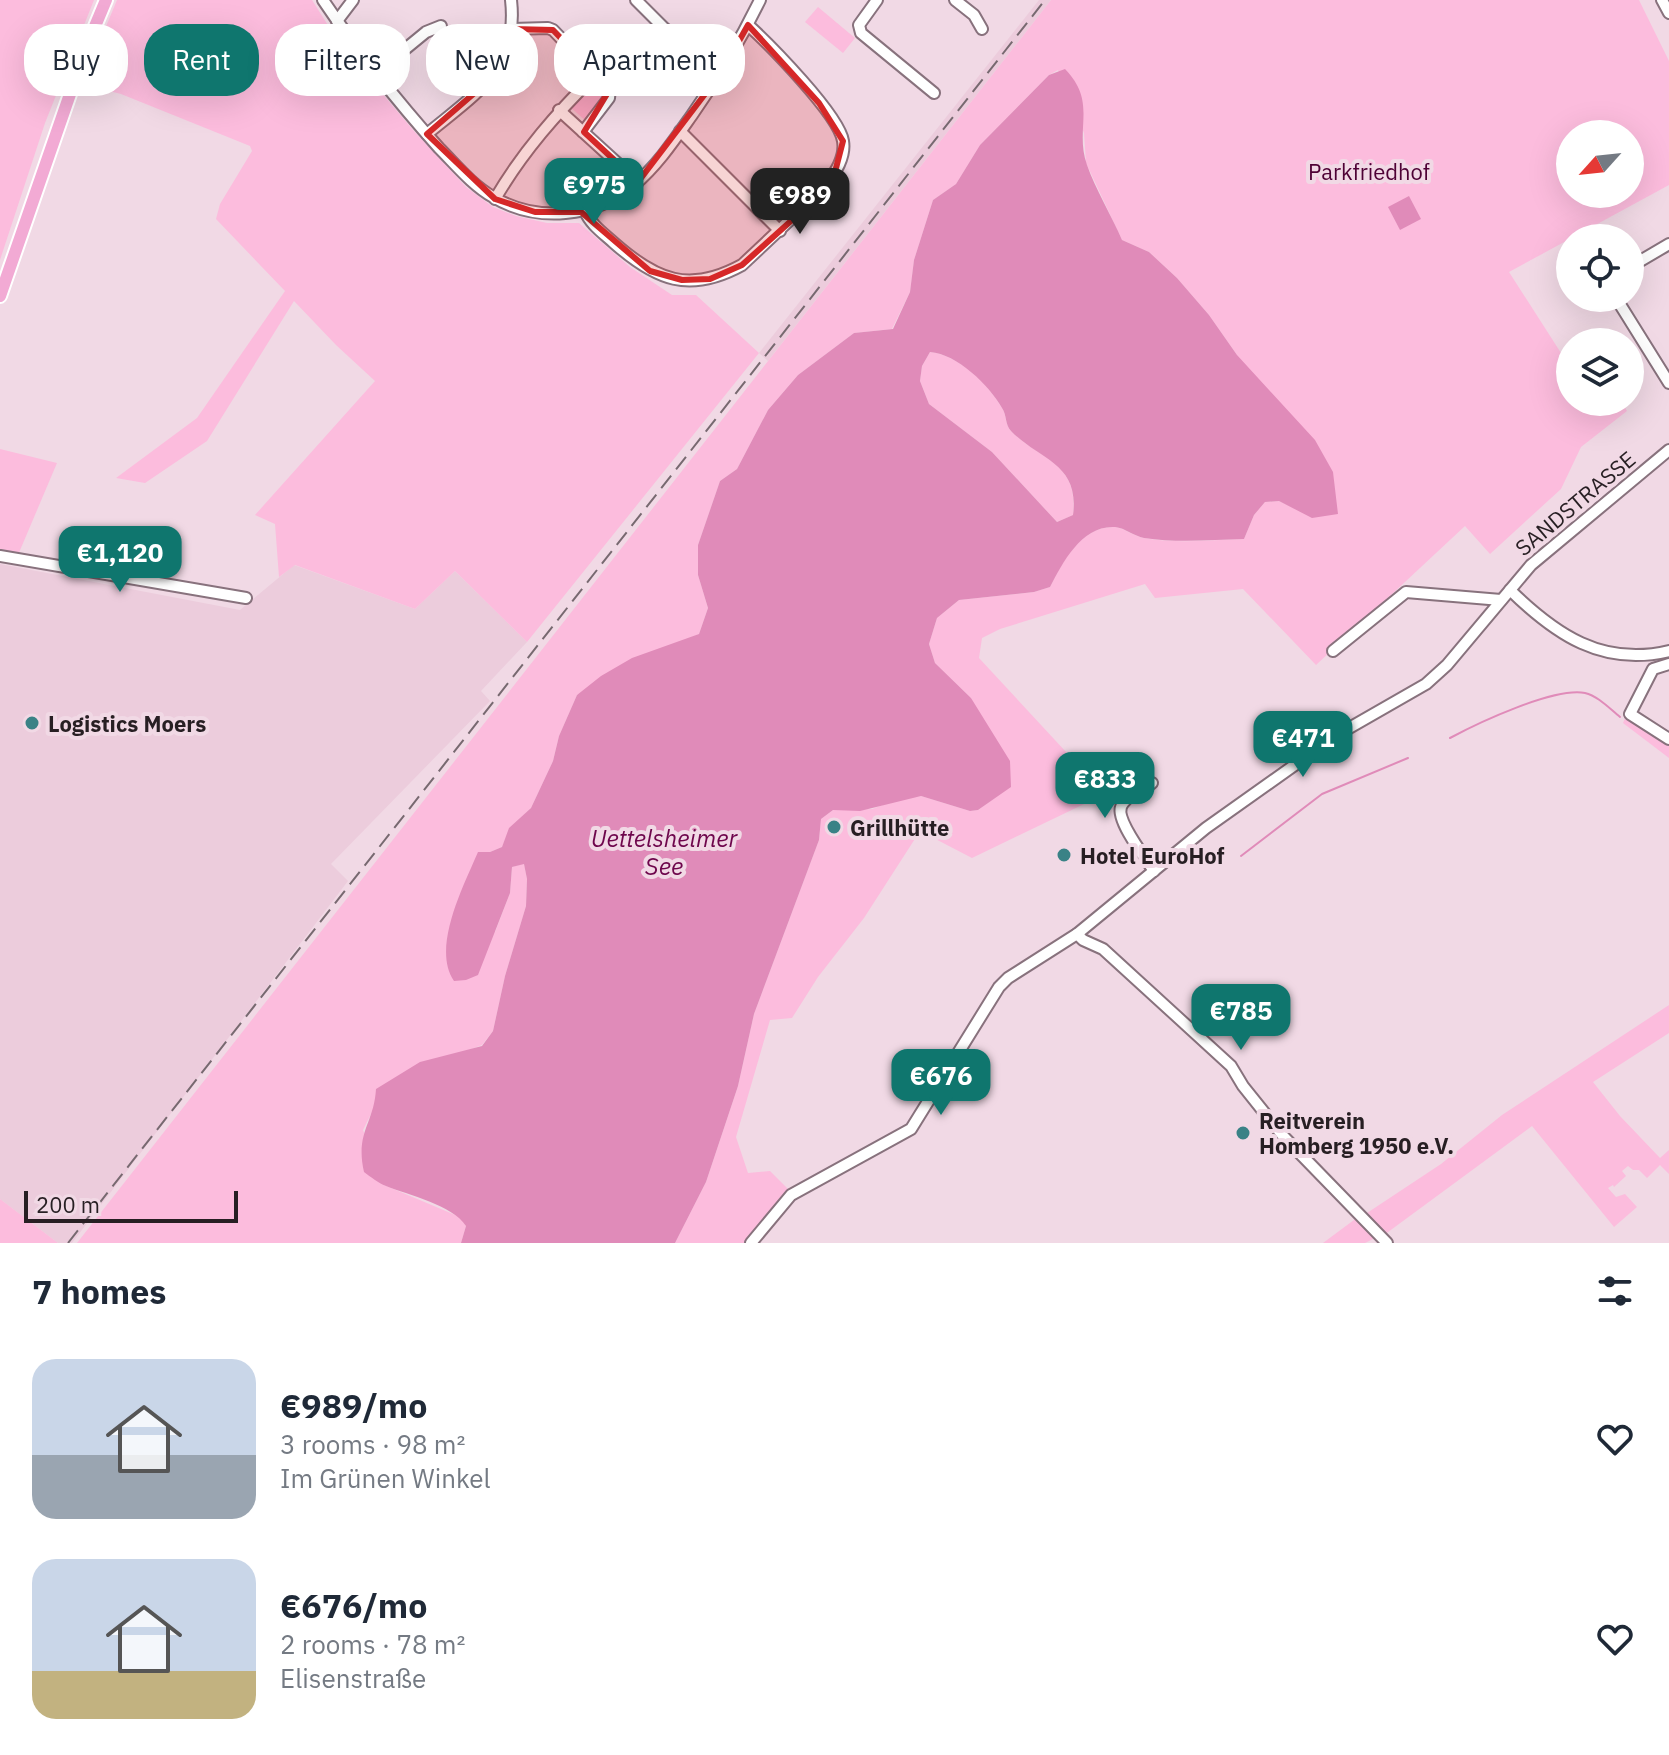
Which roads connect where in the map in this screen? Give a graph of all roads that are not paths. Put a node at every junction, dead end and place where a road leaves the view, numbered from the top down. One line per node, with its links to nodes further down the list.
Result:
1 (106, 0): 36 (main road)
2 (323, 0): 11 (street)
3 (353, 0): 11 (street)
4 (511, 0): 13 (street)
5 (636, 0): 14 (street)
6 (760, 0): 15 (street)
7 (877, 0): 20 (street)
8 (955, 0): 16 (street)
9 (1662, 0): 10 (street)
10 (1669, 13)
11 (337, 21): 12 (street)
12 (339, 24)
13 (512, 24)
14 (660, 24)
15 (748, 25): 17 (street); 33 (street)
16 (982, 29)
17 (745, 30)
18 (426, 32): 19 (street)
19 (410, 45)
20 (934, 93)
21 (395, 96): 29 (street)
22 (471, 96): 29 (street)
23 (573, 96): 26 (street)
24 (610, 96): 28 (street)
25 (705, 96): 27 (street)
26 (559, 110): 28 (street); 31 (street)
27 (680, 131): 30 (street); 33 (street)
28 (583, 132): 30 (street)
29 (427, 134): 31 (street)
30 (638, 182): 32 (street)
31 (495, 199): 32 (street)
32 (585, 211): 33 (street)
33 (780, 231)
34 (1669, 244): 35 (street)
35 (1644, 259)
36 (0, 296)
37 (1625, 312): 38 (street)
38 (1669, 383)
39 (1668, 453): 41 (street, SANDSTRASSE)
40 (0, 556): 42 (street)
41 (1510, 590): 43 (street, SANDSTRASSE); 45 (street)
42 (246, 598)
43 (1501, 600): 44 (street); 49 (street, SANDSTRASSE)
44 (1333, 651)
45 (1667, 652): 46 (street)
46 (1669, 664): 47 (street)
47 (1669, 739)
48 (1152, 783): 49 (street)
49 (1154, 871): 50 (street, SANDSTRASSE)
50 (1077, 934): 51 (street, SANDSTRASSE); 52 (street)
51 (751, 1243)
52 (1387, 1243)

